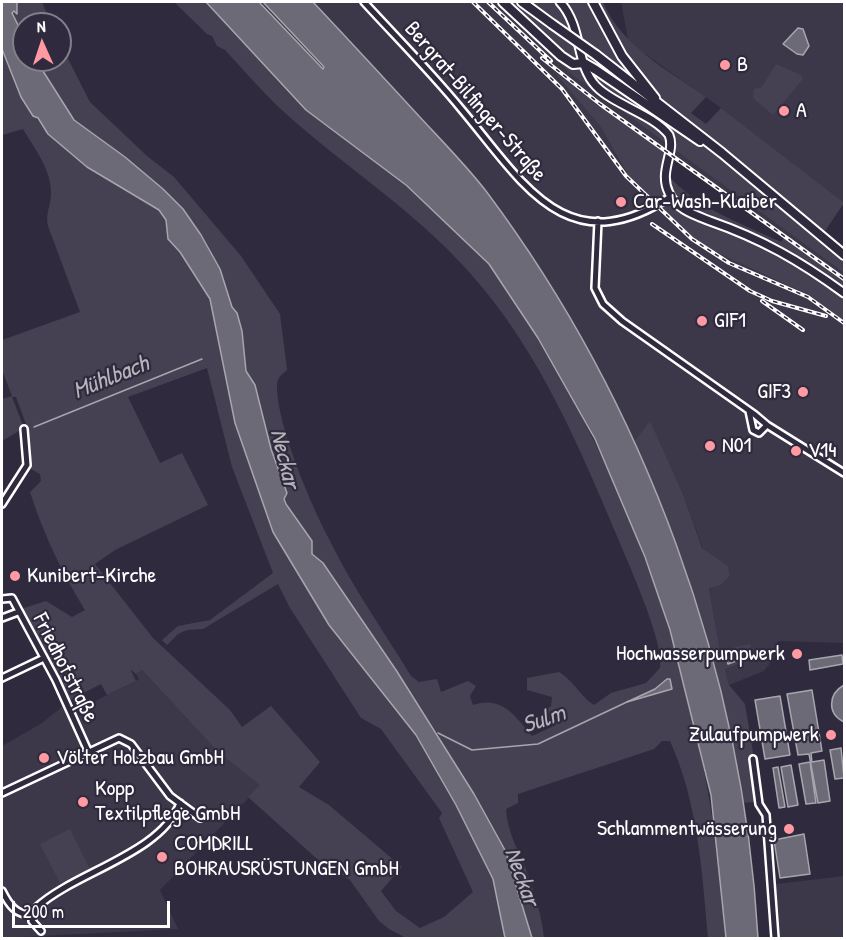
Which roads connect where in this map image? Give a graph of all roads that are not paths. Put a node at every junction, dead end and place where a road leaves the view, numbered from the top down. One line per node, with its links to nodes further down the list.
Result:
1 (364, 2): 10 (street, Bergrat-Bilfinger-Straße)
2 (503, 2): 6 (highway)
3 (522, 2): 7 (highway, bridge)
4 (560, 2): 6 (main road)
5 (594, 2): 7 (highway)
6 (584, 63): 8 (highway); 9 (main road)
7 (657, 101): 8 (highway)
8 (722, 153): 11 (highway)
9 (670, 197): 10 (street, Bergrat-Bilfinger-Straße); 12 (main road)
10 (598, 221): 13 (street)
11 (844, 255)
12 (844, 293)
13 (749, 411): 14 (street); 14 (street)
14 (768, 425): 16 (street)
15 (24, 429): 17 (street)
16 (844, 473)
17 (2, 504)
18 (2, 598): 19 (street, Friedhofstraße)
19 (18, 612): 20 (street); 21 (street, Friedhofstraße)
20 (2, 618)
21 (44, 658): 22 (street); 23 (street, Friedhofstraße)
22 (2, 678)
23 (89, 753): 25 (street); 26 (street)
24 (753, 759): 31 (street)
25 (2, 793)
26 (180, 803): 27 (street); 29 (street)
27 (200, 818)
28 (2, 891): 29 (street)
29 (32, 915): 30 (street)
30 (41, 931)
31 (775, 939)

